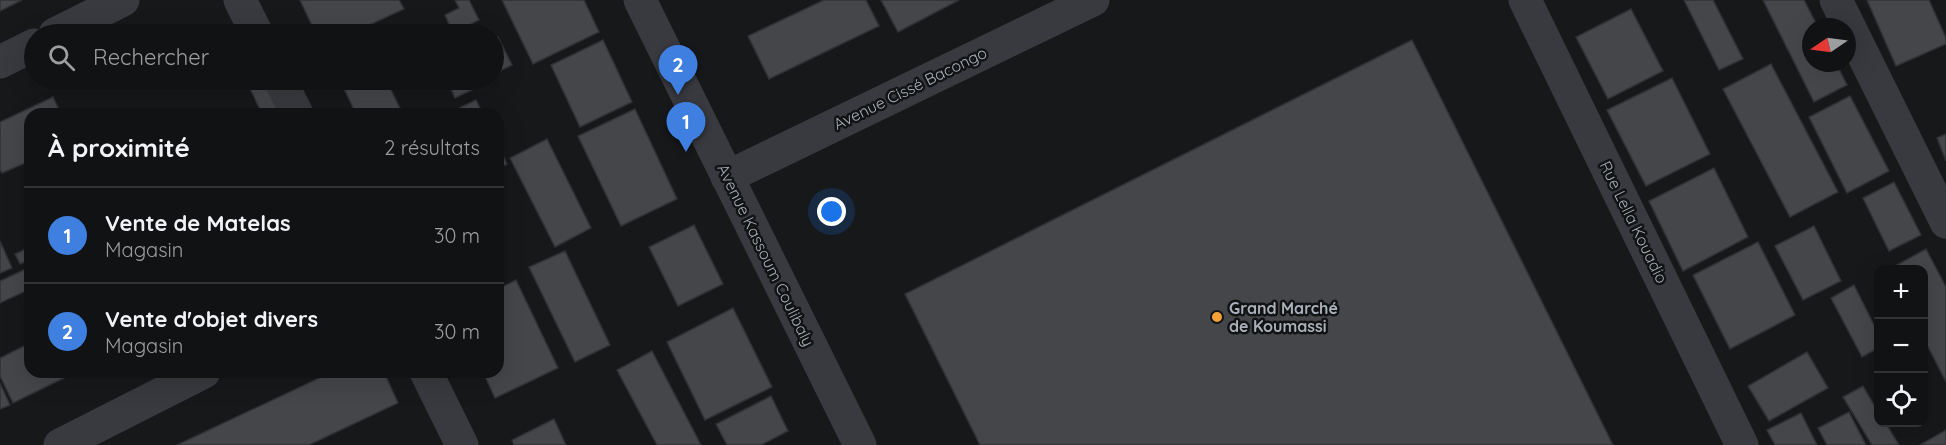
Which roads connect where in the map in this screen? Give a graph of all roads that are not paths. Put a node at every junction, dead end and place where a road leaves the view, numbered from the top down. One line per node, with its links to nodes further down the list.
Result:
1 (123, 0): 7 (street)
2 (240, 0): 8 (street)
3 (640, 0): 13 (street, Avenue Kassoum Coulibaly)
4 (1525, 0): 20 (street, Rue Lella Kouadio)
5 (1836, 0): 14 (street)
6 (1077, 3): 13 (street, Avenue Cissé Bacongo)
7 (75, 24)
8 (252, 24)
9 (24, 50): 10 (street)
10 (0, 62)
11 (285, 90): 12 (street)
12 (294, 108)
13 (727, 177): 19 (street, Avenue Kassoum Coulibaly)
14 (1946, 222)
15 (193, 378): 17 (street)
16 (429, 378): 18 (street)
17 (69, 443)
18 (462, 445)
19 (860, 445)
20 (1742, 445)

